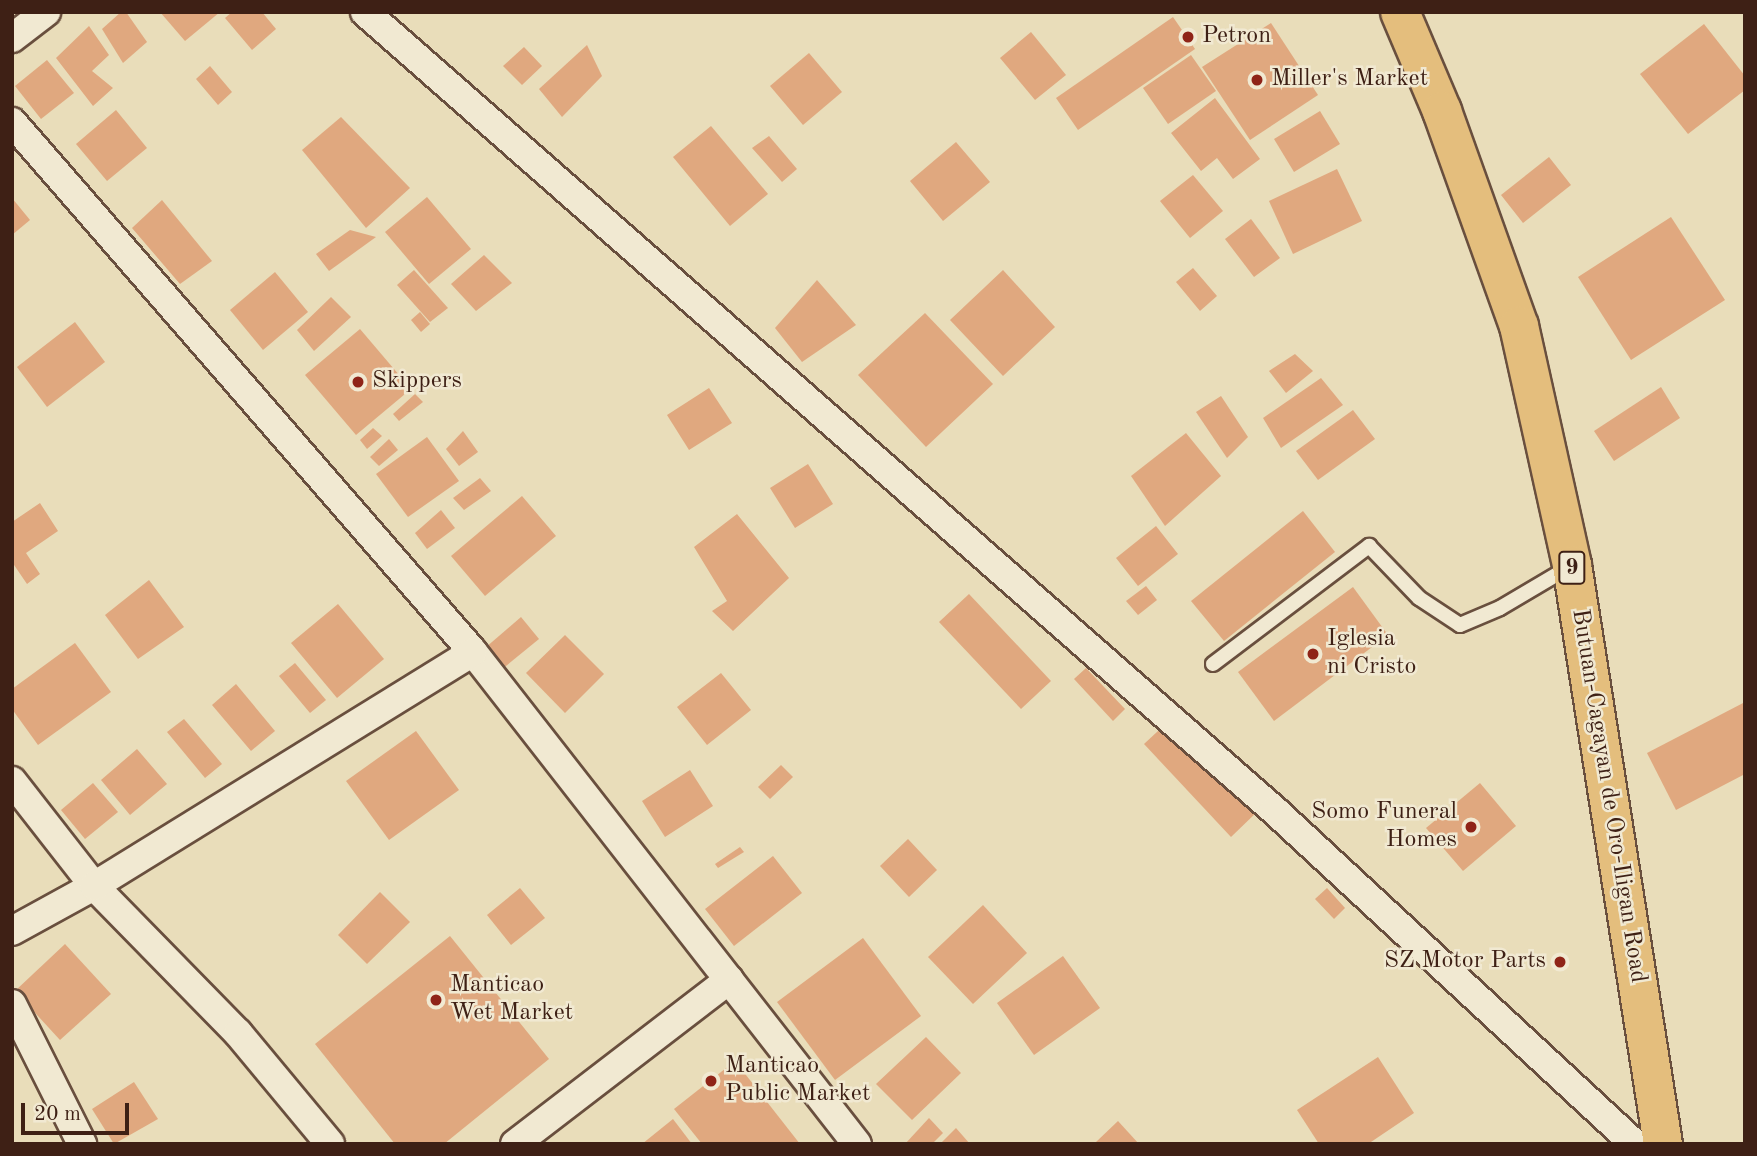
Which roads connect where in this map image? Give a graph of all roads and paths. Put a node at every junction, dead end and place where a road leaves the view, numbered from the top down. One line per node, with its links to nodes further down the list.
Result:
1 (46, 12): 4 (street)
2 (365, 12): 18 (street)
3 (1400, 12): 6 (highway, Butuan-Cagayan de Oro-Iligan Road / 9)
4 (12, 38)
5 (12, 122): 7 (street)
6 (1572, 565): 8 (lane); 19 (highway, Butuan-Cagayan de Oro-Iligan Road / 9)
7 (473, 652): 10 (street); 12 (street)
8 (1213, 664)
9 (12, 781): 10 (street)
10 (94, 886): 11 (street); 15 (street)
11 (12, 931)
12 (729, 980): 16 (street); 17 (street)
13 (12, 1004): 14 (street)
14 (82, 1144)
15 (331, 1144)
16 (515, 1144)
17 (857, 1144)
18 (1635, 1144)
19 (1662, 1144)

